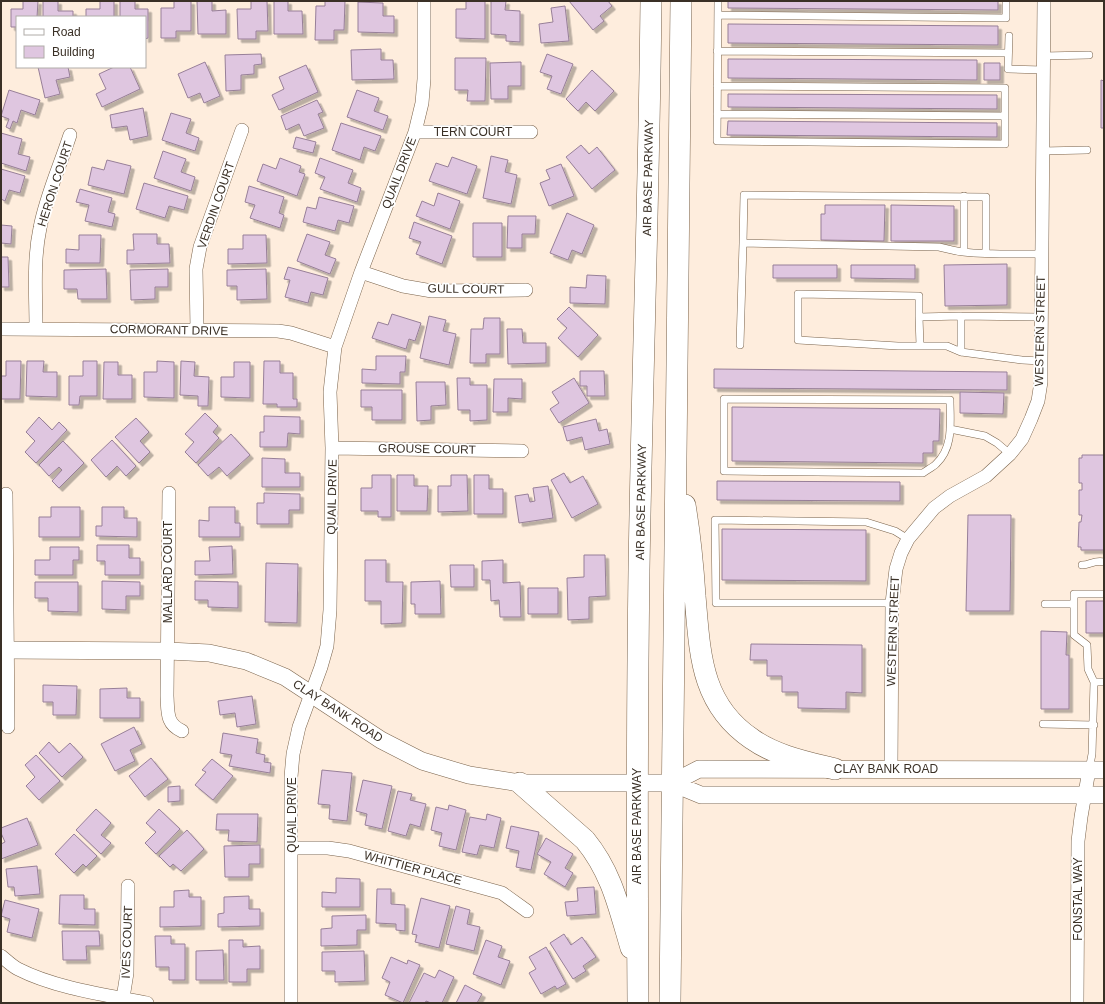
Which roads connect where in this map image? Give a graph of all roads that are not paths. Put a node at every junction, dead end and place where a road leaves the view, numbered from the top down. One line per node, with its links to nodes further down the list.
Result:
1 (424, 1): 18 (street, QUAIL DRIVE)
2 (651, 1): 68 (main road, AIR BASE PARKWAY)
3 (681, 1): 42 (main road)
4 (718, 1): 7 (lane)
5 (1006, 1): 7 (lane)
6 (1044, 1): 12 (street, WESTERN STREET)
7 (718, 15): 9 (lane)
8 (1009, 36): 10 (lane)
9 (717, 51): 10 (lane); 14 (lane)
10 (1008, 53): 13 (lane)
11 (1089, 55): 12 (lane)
12 (1043, 56): 13 (street, WESTERN STREET)
13 (1043, 70): 22 (street, WESTERN STREET)
14 (717, 86): 15 (lane); 16 (lane)
15 (717, 114): 16 (lane); 16 (lane)
16 (1005, 116)
17 (242, 130): 35 (street, VERDIN COURT)
18 (415, 132): 19 (street, TERN COURT); 28 (street, QUAIL DRIVE)
19 (531, 132)
20 (70, 135): 34 (street, HERON COURT)
21 (1087, 150): 22 (lane)
22 (1042, 151): 27 (street, WESTERN STREET)
23 (964, 196): 24 (lane); 25 (lane); 26 (lane)
24 (743, 243): 25 (lane); 36 (lane)
25 (964, 252): 26 (lane)
26 (986, 253): 27 (lane)
27 (1042, 254): 31 (street, WESTERN STREET)
28 (361, 272): 29 (street, GULL COURT); 38 (street, QUAIL DRIVE)
29 (526, 290)
30 (961, 316): 31 (lane); 32 (lane); 39 (lane)
31 (1041, 316): 40 (street, WESTERN STREET)
32 (919, 317): 37 (lane); 37 (lane)
33 (1, 329): 34 (street, CORMORANT DRIVE)
34 (36, 329): 35 (street, CORMORANT DRIVE)
35 (197, 330): 38 (street, CORMORANT DRIVE)
36 (740, 345)
37 (920, 345): 39 (lane)
38 (335, 347): 43 (street, QUAIL DRIVE)
39 (961, 352): 40 (lane)
40 (1041, 361): 45 (street, WESTERN STREET)
41 (950, 429): 41 (lane); 45 (lane)
42 (676, 447): 64 (main road); 69 (main road)
43 (332, 448): 44 (street, GROUSE COURT); 59 (street, QUAIL DRIVE)
44 (522, 451)
45 (1010, 454): 48 (street, WESTERN STREET)
46 (169, 493): 56 (street, MALLARD COURT)
47 (6, 494): 55 (street)
48 (908, 539): 52 (street, WESTERN STREET); 52 (lane)
49 (1104, 562): 50 (lane)
50 (1082, 565)
51 (1104, 594): 54 (lane)
52 (892, 603): 65 (street, WESTERN STREET)
53 (1045, 604): 54 (lane)
54 (1074, 604): 57 (lane)
55 (4, 650): 56 (street, CLAY BANK ROAD); 62 (street)
56 (168, 651): 59 (street, CLAY BANK ROAD); 63 (street, MALLARD COURT)
57 (1094, 682): 58 (lane); 61 (lane)
58 (1104, 682)
59 (312, 695): 67 (street, CLAY BANK ROAD); 72 (street, QUAIL DRIVE)
60 (1043, 724): 61 (lane)
61 (1094, 725): 66 (lane)
62 (8, 727)
63 (182, 732)
64 (835, 769): 65 (street, CLAY BANK ROAD); 69 (street, CLAY BANK ROAD)
65 (891, 769): 66 (street, CLAY BANK ROAD)
66 (1097, 770): 70 (street, FONSTAL WAY)
67 (520, 783): 68 (street, CLAY BANK ROAD); 76 (main road)
68 (637, 783): 69 (street, CLAY BANK ROAD); 76 (main road, AIR BASE PARKWAY)
69 (672, 783): 70 (street, CLAY BANK ROAD); 81 (main road)
70 (1085, 795): 71 (street, CLAY BANK ROAD); 82 (street, FONSTAL WAY)
71 (1104, 795)
72 (291, 848): 74 (street, WHITTIER PLACE); 79 (street, QUAIL DRIVE)
73 (128, 886): 77 (street, IVES COURT)
74 (527, 911)
75 (1, 956): 77 (street)
76 (638, 970): 80 (main road, AIR BASE PARKWAY)
77 (123, 998): 78 (street)
78 (147, 1003)
79 (291, 1003)
80 (638, 1003)
81 (670, 1003)
82 (1078, 1003)

